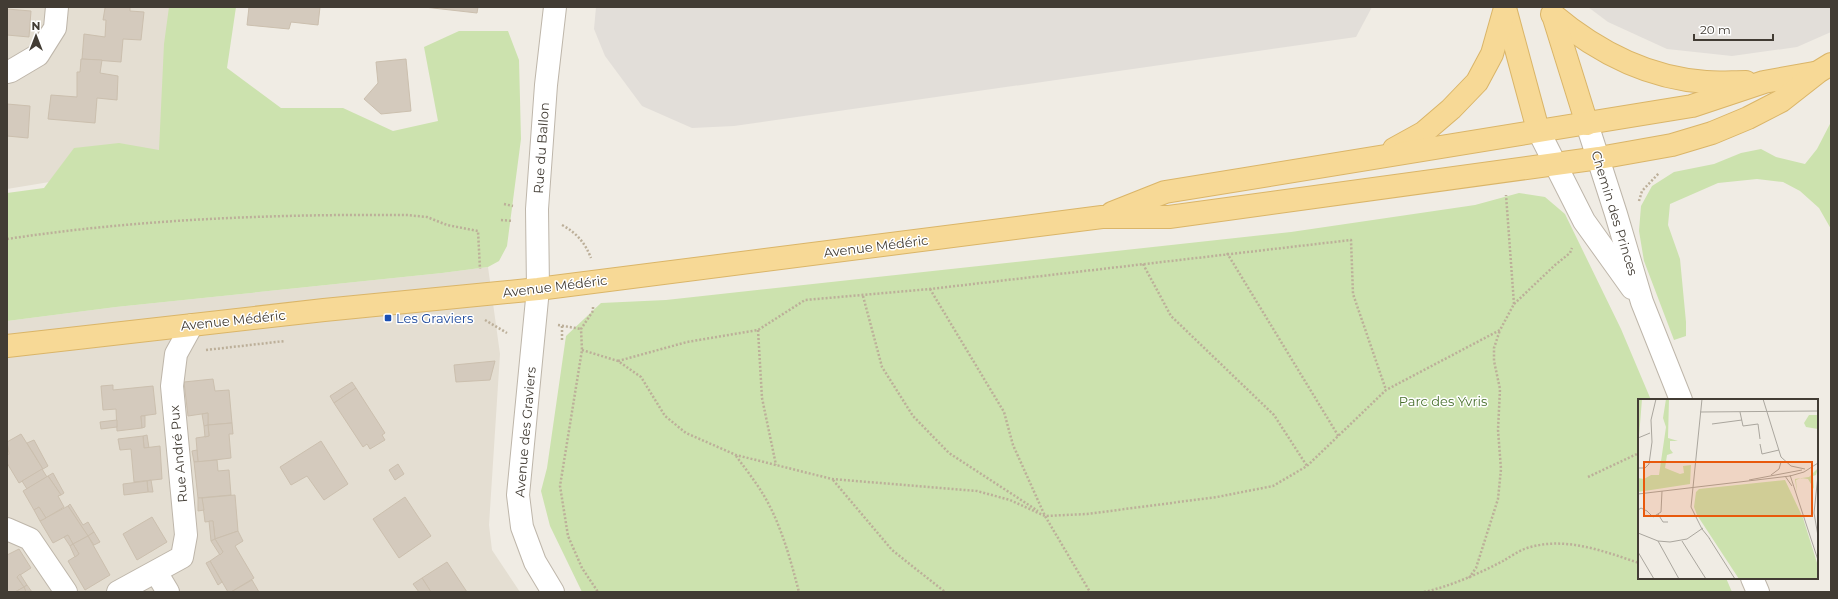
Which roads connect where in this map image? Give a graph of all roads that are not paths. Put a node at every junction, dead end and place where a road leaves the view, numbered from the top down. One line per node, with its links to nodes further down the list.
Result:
1 (57, 7): 6 (street)
2 (555, 7): 14 (street, Rue du Ballon)
3 (1505, 8): 9 (main road); 10 (main road)
4 (1550, 11): 7 (main road); 8 (main road)
5 (1824, 68): 7 (main road); 11 (main road)
6 (7, 72)
7 (1764, 82): 8 (main road)
8 (1587, 124): 9 (main road); 11 (street, Chemin des Princes)
9 (1538, 130): 10 (main road); 12 (street, Chemin des Princes)
10 (1379, 157): 13 (main road)
11 (1599, 158): 12 (main road); 15 (street, Chemin des Princes)
12 (1554, 164): 13 (main road); 15 (street, Chemin des Princes)
13 (1102, 217): 14 (main road, Avenue Médéric)
14 (538, 290): 16 (main road, Avenue Médéric); 25 (street, Avenue des Graviers)
15 (1642, 302): 18 (street, Chemin des Princes)
16 (192, 325): 17 (main road, Avenue Médéric); 20 (street, Rue André Pux)
17 (7, 346)
18 (1681, 399)
19 (7, 529): 22 (street)
20 (156, 572): 23 (street, Rue André Pux); 24 (street)
21 (1752, 579): 26 (street)
22 (66, 592)
23 (118, 592)
24 (168, 592)
25 (553, 592)
26 (1758, 592)

